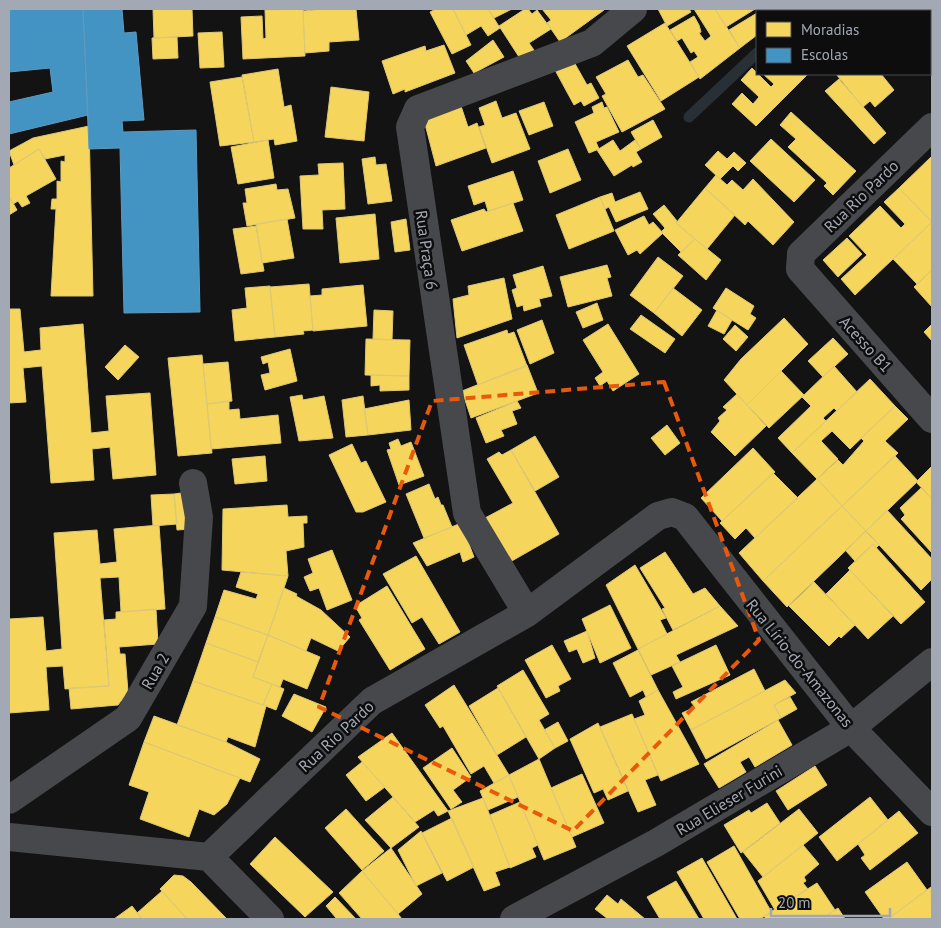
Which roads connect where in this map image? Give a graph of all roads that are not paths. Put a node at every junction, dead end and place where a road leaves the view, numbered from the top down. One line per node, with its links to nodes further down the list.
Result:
1 (633, 9): 7 (street, Rua Praça 6)
2 (932, 127): 3 (street, Rua Rio Pardo)
3 (800, 269): 4 (street, Acesso B1)
4 (932, 419)
5 (193, 483): 10 (street, Rua 2)
6 (672, 512): 7 (street, Rua Rio Pardo); 9 (street, Rua Lírio-do-Amazonas)
7 (527, 613): 13 (street, Rua Rio Pardo)
8 (932, 662): 9 (street, Rua Elieser Furini)
9 (851, 728): 11 (street, Rua Lírio-do-Amazonas); 15 (street, Rua Elieser Furini)
10 (9, 800)
11 (932, 812)
12 (9, 837): 13 (street)
13 (210, 857): 14 (street)
14 (270, 919)
15 (514, 919)

